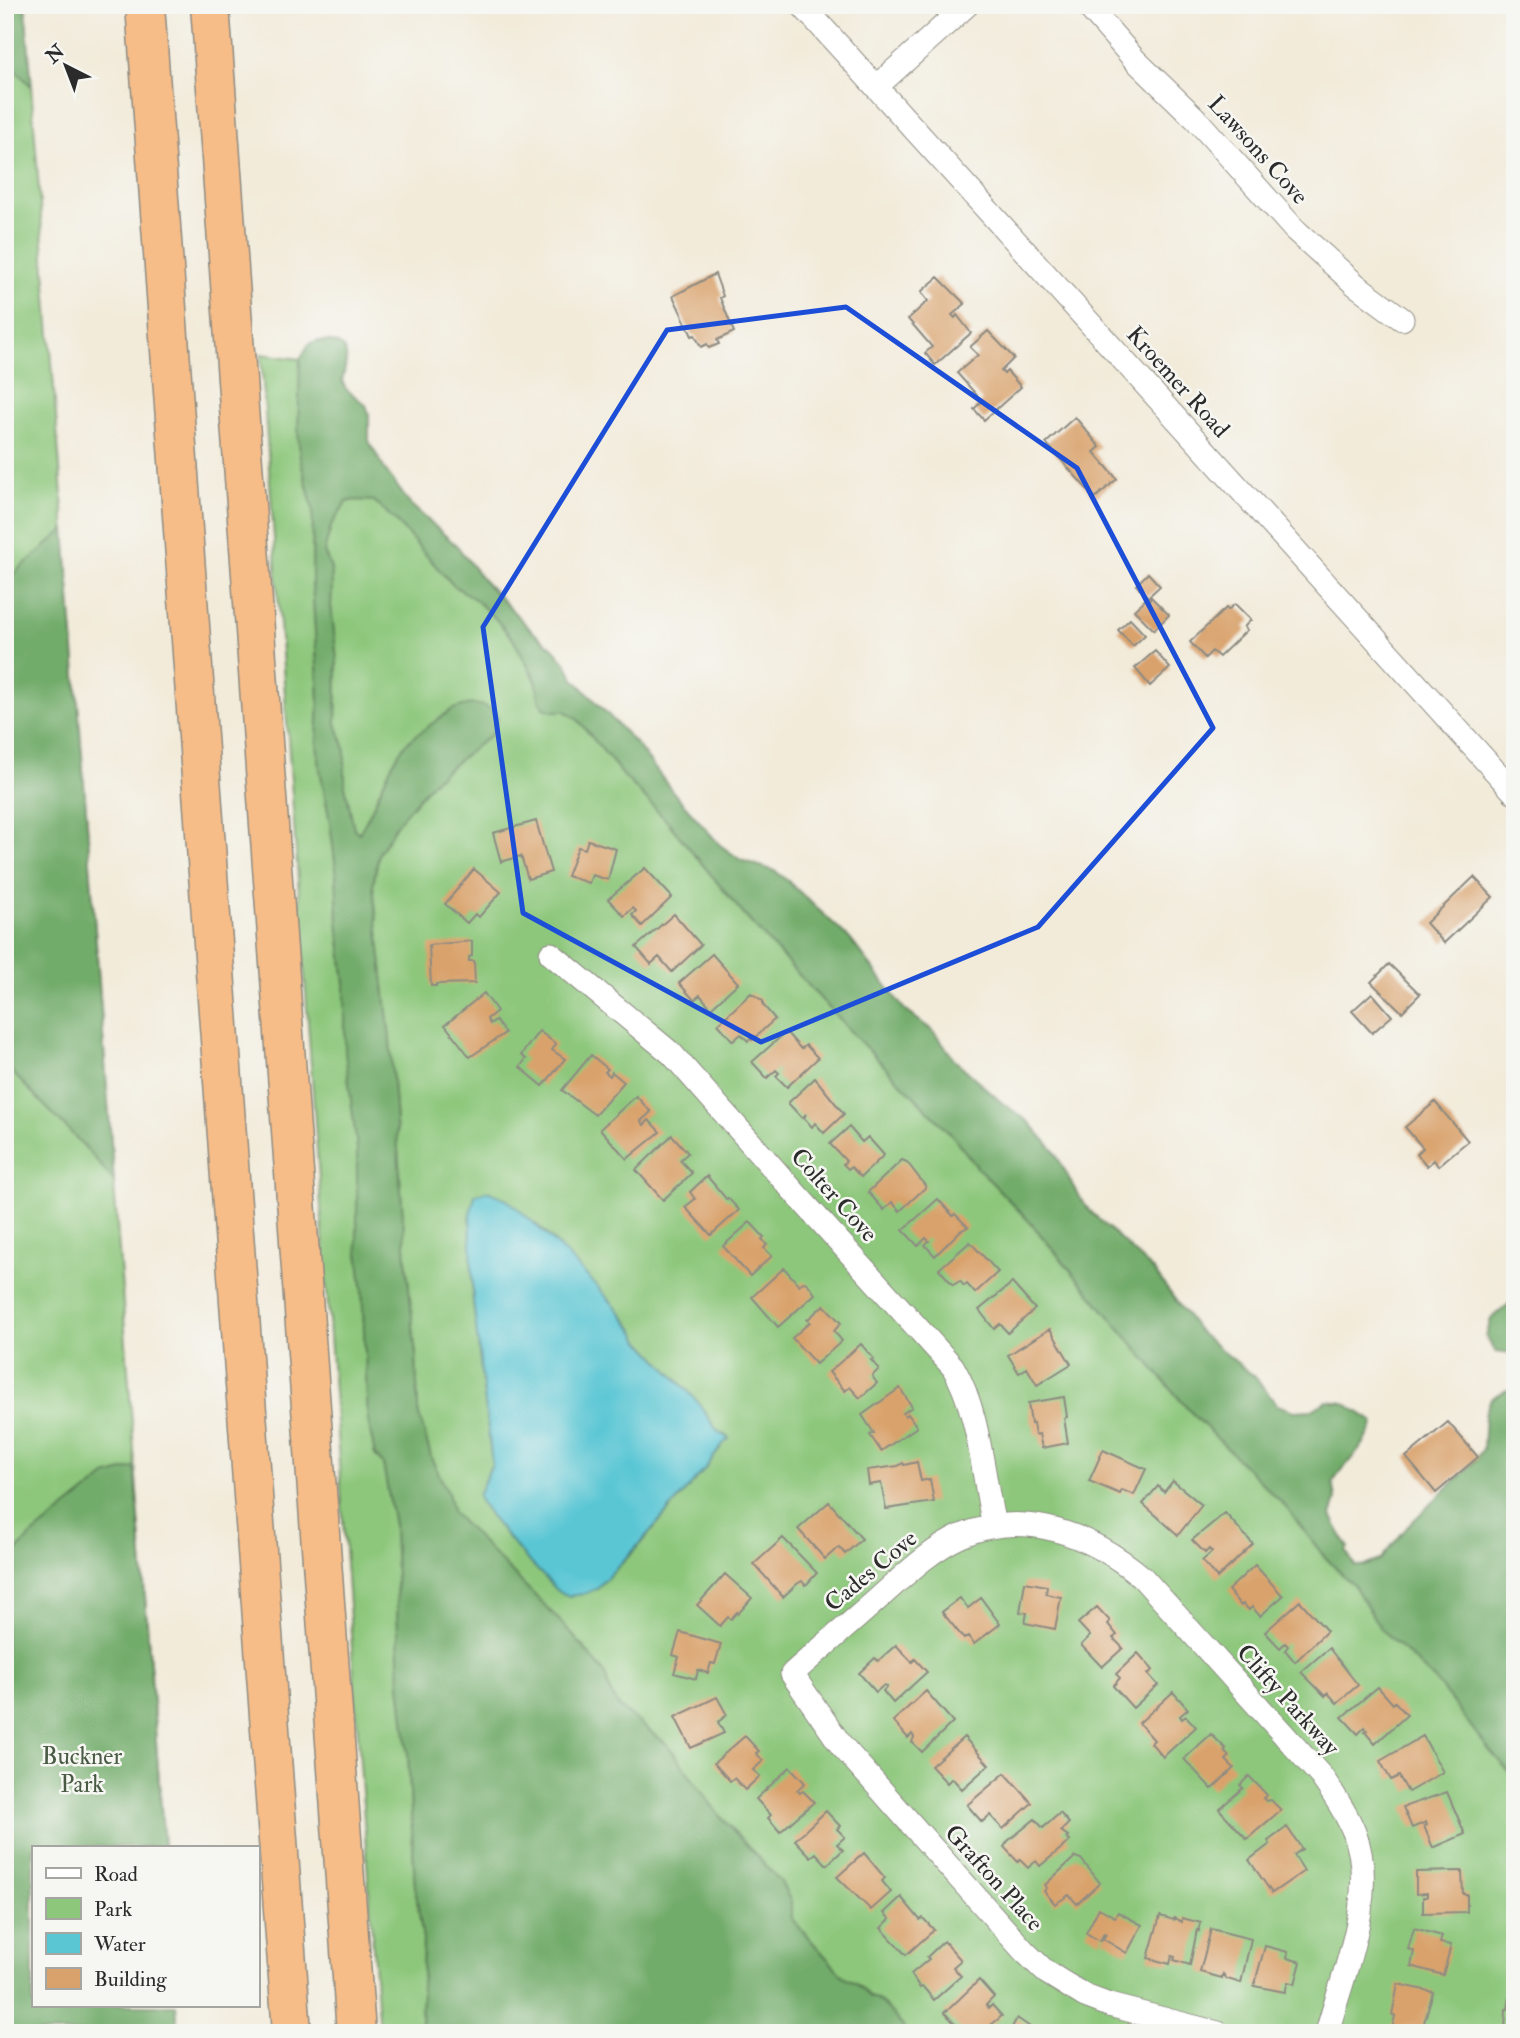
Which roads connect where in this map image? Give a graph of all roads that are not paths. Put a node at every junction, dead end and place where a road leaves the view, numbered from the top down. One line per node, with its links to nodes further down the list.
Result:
1 (145, 5): 12 (highway)
2 (210, 5): 13 (highway)
3 (802, 5): 6 (street, Kroemer Road)
4 (967, 5): 6 (street)
5 (1087, 5): 7 (street, Lawsons Cove)
6 (876, 87): 8 (street, Kroemer Road)
7 (1402, 319)
8 (1515, 793)
9 (551, 954): 10 (street, Colter Cove)
10 (994, 1525): 11 (street, Cades Cove); 15 (street, Clifty Parkway)
11 (792, 1674): 14 (street, Grafton Place)
12 (292, 2033)
13 (355, 2033)
14 (1217, 2033)
15 (1327, 2033)

